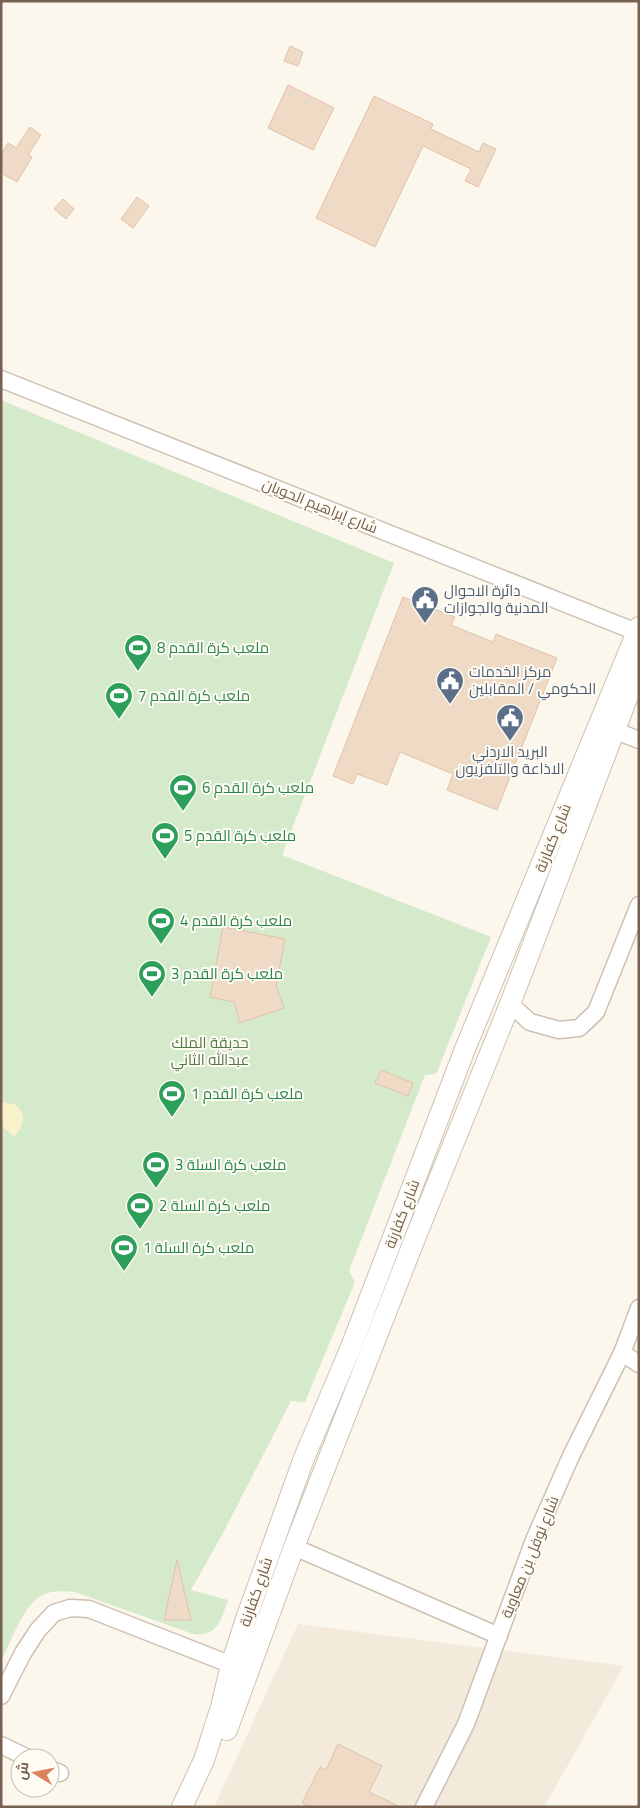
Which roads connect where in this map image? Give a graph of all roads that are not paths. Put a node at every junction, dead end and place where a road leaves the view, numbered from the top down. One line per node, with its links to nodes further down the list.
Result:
1 (1, 379): 2 (street, شارع إبراهيم الحويان)
2 (638, 631): 4 (street, شارع كفارنة)
3 (639, 667): 4 (street, شارع كفارنة)
4 (607, 728): 5 (street); 7 (street, شارع كفارنة); 13 (street, شارع كفارنة)
5 (639, 740)
6 (639, 904): 7 (street)
7 (510, 1004): 11 (street, شارع كفارنة)
8 (639, 1308): 9 (street, شارع نوفل بن معاوية)
9 (622, 1353): 10 (street); 12 (street, شارع نوفل بن معاوية)
10 (639, 1364)
11 (294, 1547): 12 (street); 13 (street, شارع كفارنة)
12 (499, 1636): 17 (street, شارع نوفل بن معاوية)
13 (240, 1669): 14 (street); 15 (street, شارع كفارنة); 16 (street, شارع كفارنة)
14 (1, 1696)
15 (182, 1807)
16 (196, 1807)
17 (424, 1807)

